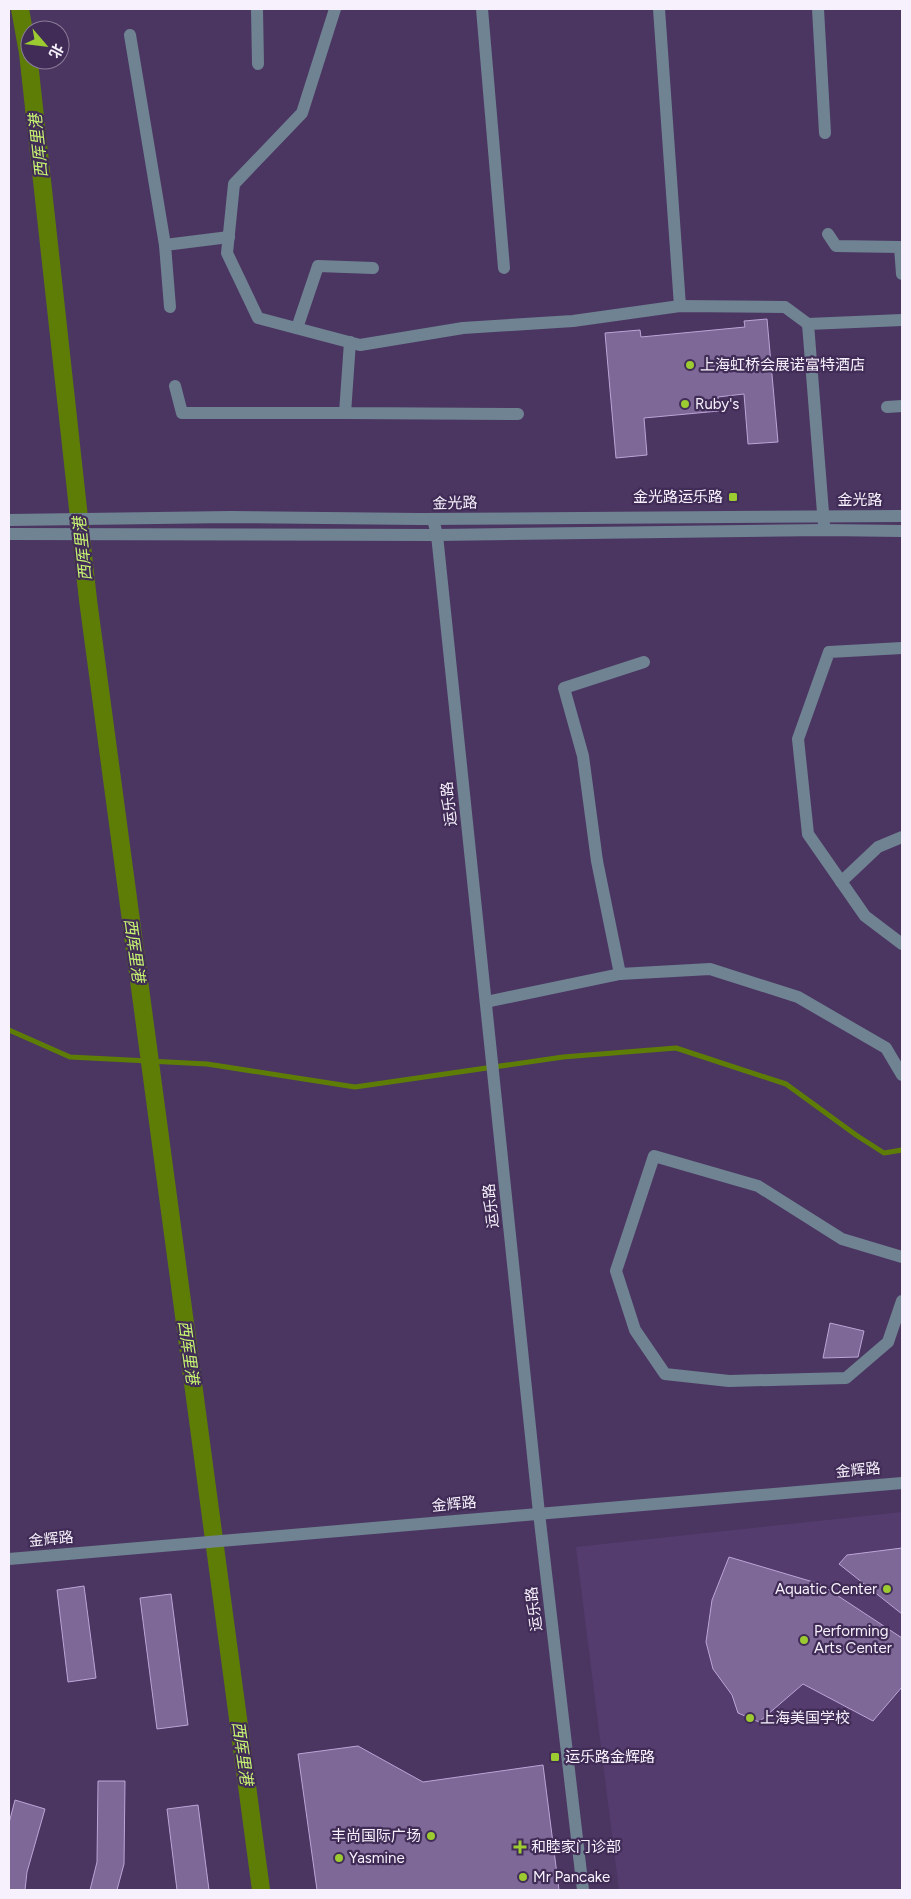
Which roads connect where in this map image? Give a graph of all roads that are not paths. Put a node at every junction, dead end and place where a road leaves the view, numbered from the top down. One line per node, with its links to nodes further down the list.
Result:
1 (257, 9): 7 (street)
2 (335, 9): 10 (street)
3 (482, 9): 13 (street)
4 (659, 9): 15 (street)
5 (818, 9): 8 (street)
6 (130, 35): 11 (street)
7 (258, 64)
8 (825, 133)
9 (828, 234): 14 (street)
10 (229, 237): 11 (street); 19 (street)
11 (165, 245): 16 (street)
12 (373, 268): 19 (street)
13 (504, 268)
14 (902, 274)
15 (680, 306): 18 (street); 20 (street)
16 (170, 307)
17 (902, 320): 18 (street)
18 (808, 324): 27 (street)
19 (297, 328): 20 (street)
20 (350, 342): 24 (street)
21 (175, 386): 24 (street)
22 (886, 406): 23 (street)
23 (902, 406)
24 (345, 413): 25 (street)
25 (518, 414)
26 (902, 516): 27 (street, 金光路)
27 (824, 517): 28 (street, 金光路); 30 (street)
28 (433, 519): 29 (street, 金光路); 33 (street, 运乐路)
29 (9, 520)
30 (825, 530): 31 (street, 金光路); 33 (street, 金光路)
31 (902, 531)
32 (9, 534): 33 (street, 金光路)
33 (437, 534): 40 (street, 运乐路)
34 (902, 648): 37 (street)
35 (644, 662): 39 (street)
36 (902, 837): 37 (street)
37 (841, 882): 38 (street)
38 (902, 944)
39 (620, 974): 40 (street); 41 (street)
40 (486, 1002): 45 (street, 运乐路)
41 (902, 1074)
42 (902, 1257): 43 (street)
43 (902, 1301)
44 (902, 1483): 45 (street, 金辉路)
45 (539, 1513): 46 (street, 金辉路); 47 (street, 运乐路)
46 (9, 1559)
47 (583, 1890)

